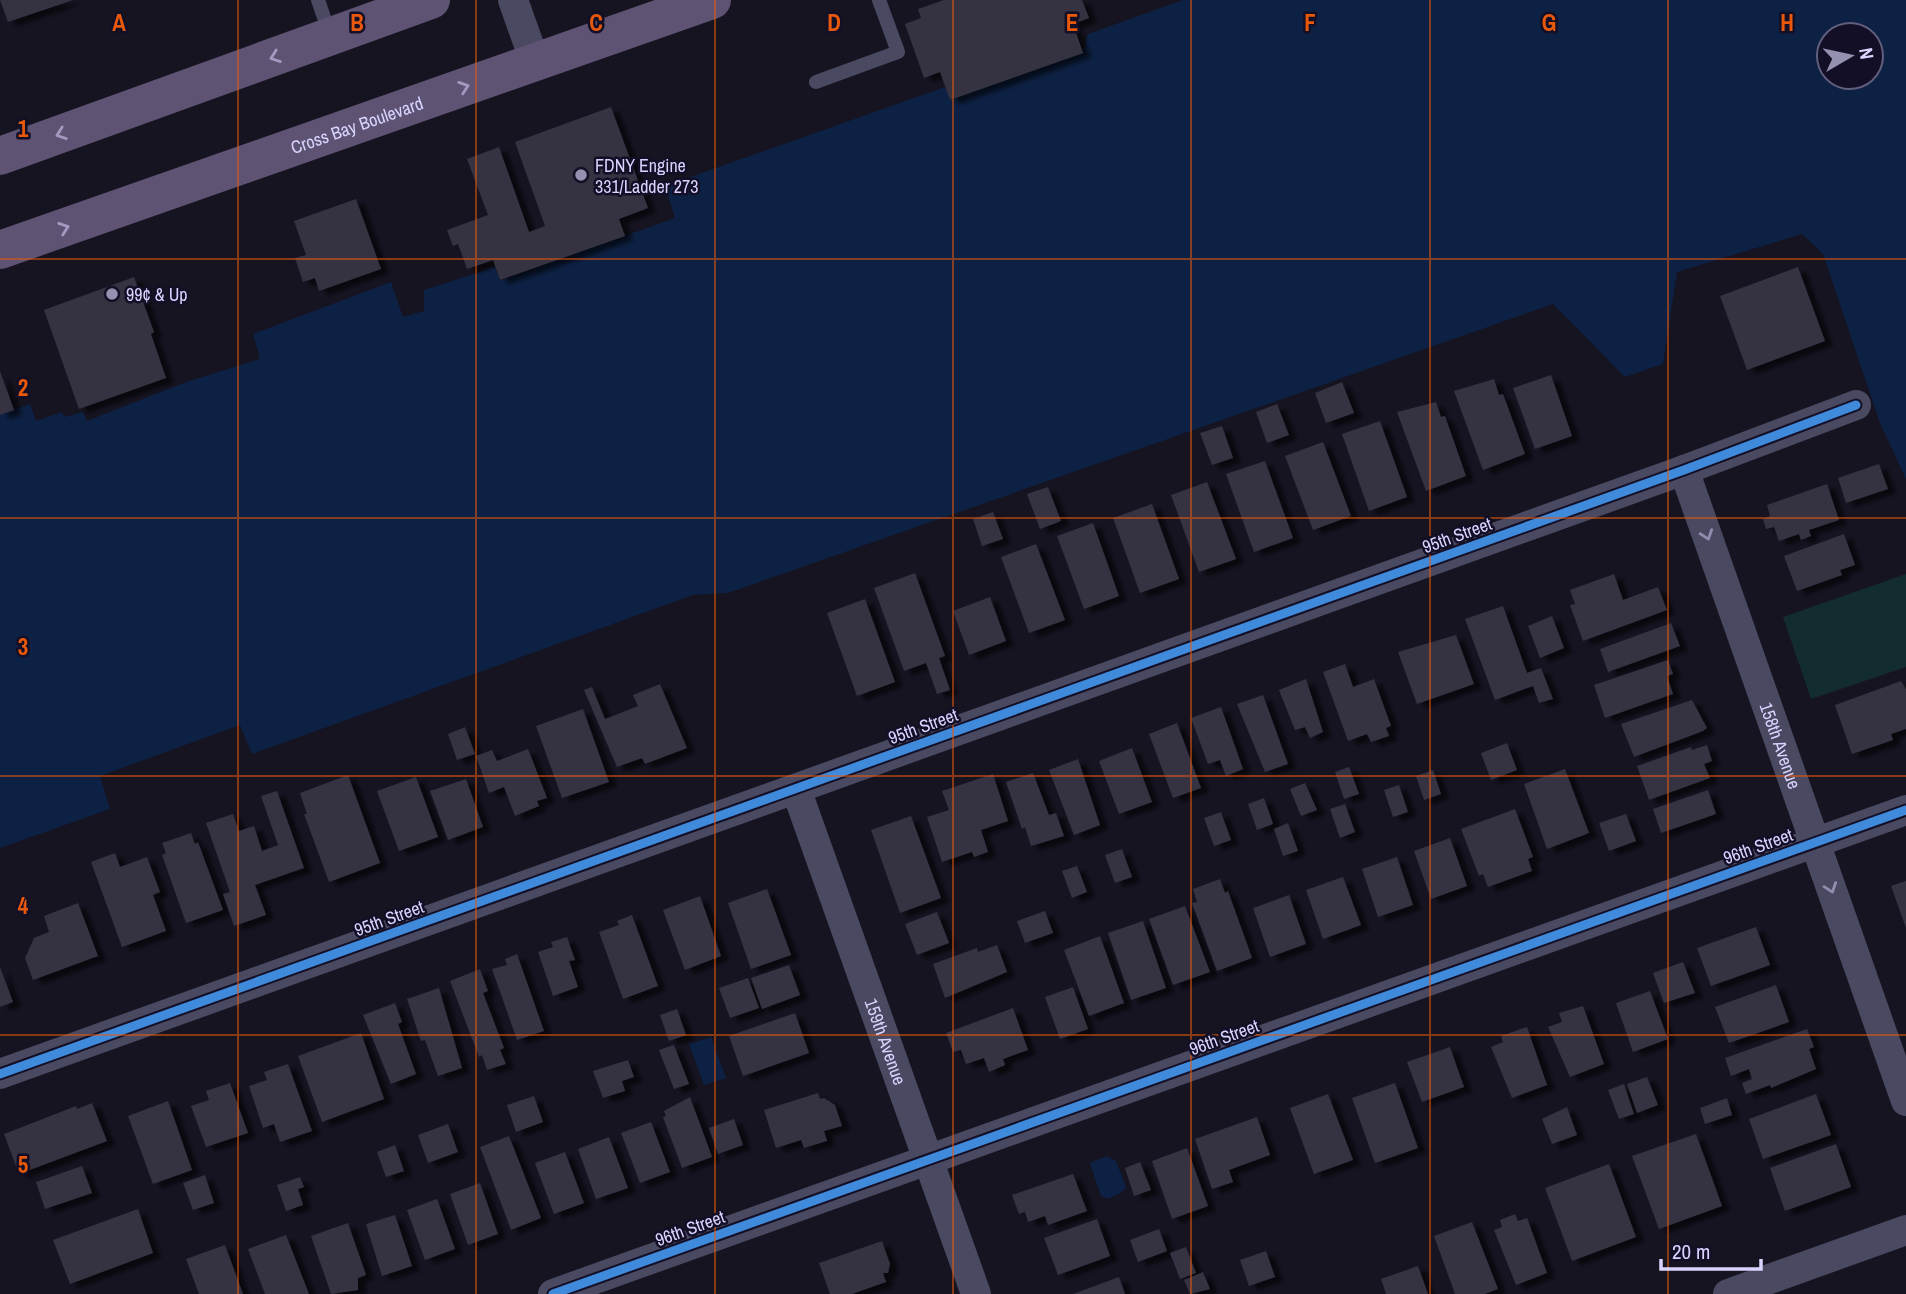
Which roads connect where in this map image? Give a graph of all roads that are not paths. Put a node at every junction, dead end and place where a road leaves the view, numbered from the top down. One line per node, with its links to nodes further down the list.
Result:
1 (318, 0): 6 (lane)
2 (429, 0): 6 (main road)
3 (513, 0): 7 (street)
4 (712, 0): 7 (main road, Cross Bay Boulevard)
5 (879, 0): 8 (lane)
6 (330, 37): 9 (main road, one-way to 9)
7 (535, 62): 10 (main road, Cross Bay Boulevard, one-way to 7)
8 (816, 82)
9 (0, 156)
10 (0, 250)
11 (1856, 405): 12 (street, 95th Street)
12 (1685, 470): 13 (street, 95th Street); 15 (street, 158th Avenue, one-way to 15)
13 (796, 789): 16 (street, 95th Street); 18 (street, 159th Avenue)
14 (1906, 810): 15 (street, 96th Street)
15 (1815, 842): 17 (street, 158th Avenue, one-way to 17); 18 (street, 96th Street)
16 (0, 1074)
17 (1906, 1101)
18 (928, 1160): 20 (street, 96th Street); 21 (street, 159th Avenue)
19 (1906, 1230): 22 (street)
20 (553, 1294)
21 (976, 1294)
22 (1728, 1294)

